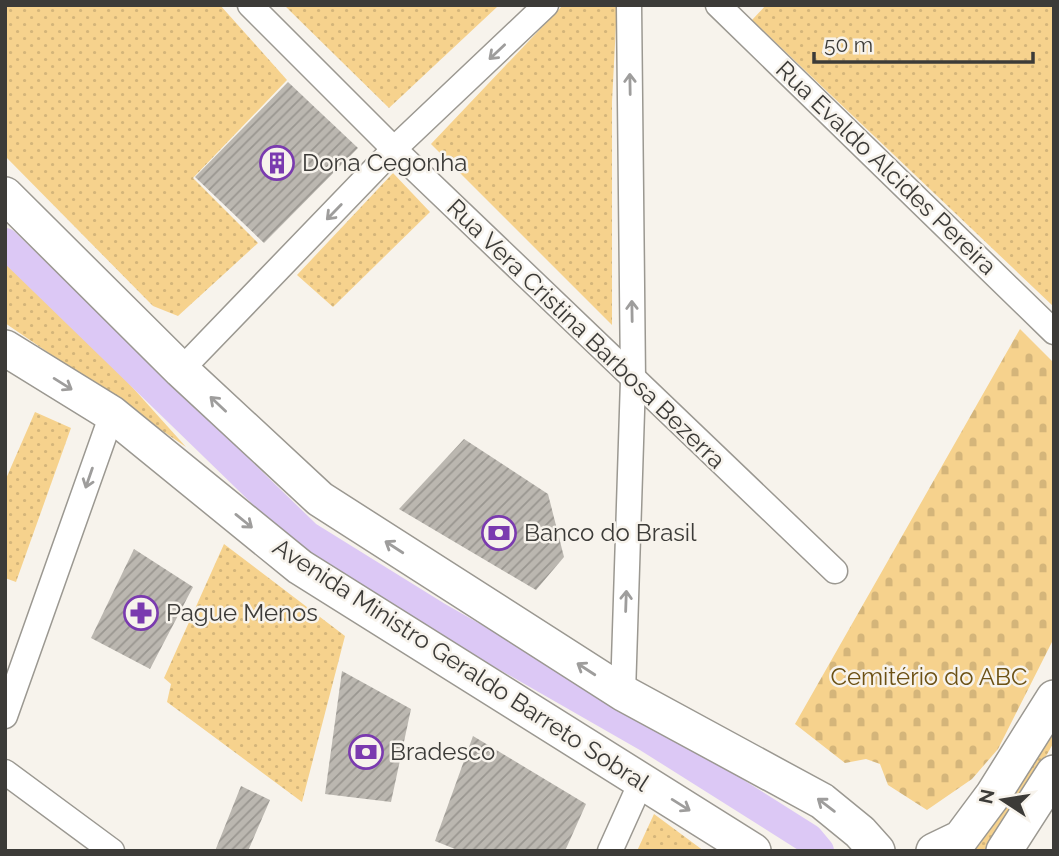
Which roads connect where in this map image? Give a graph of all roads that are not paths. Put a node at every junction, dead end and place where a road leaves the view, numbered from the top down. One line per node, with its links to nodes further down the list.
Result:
1 (250, 5): 5 (street, Rua Vera Cristina Barbosa Bezerra)
2 (546, 5): 5 (street, one-way to 5)
3 (629, 5): 10 (street, one-way to 3)
4 (718, 5): 7 (street, Rua Evaldo Alcides Pereira)
5 (394, 149): 9 (street, one-way to 9); 10 (street, Rua Vera Cristina Barbosa Bezerra)
6 (5, 195): 9 (main road)
7 (1054, 332)
8 (5, 348): 11 (main road, Avenida Ministro Geraldo Barreto Sobral, one-way to 11)
9 (181, 370): 13 (main road, one-way to 9)
10 (633, 380): 12 (street, Rua Vera Cristina Barbosa Bezerra); 13 (street, one-way to 10)
11 (111, 414): 15 (street, one-way to 15); 18 (main road, Avenida Ministro Geraldo Barreto Sobral, one-way to 18)
12 (835, 571)
13 (623, 693): 22 (main road, one-way to 13)
14 (1054, 698): 23 (main road)
15 (5, 716)
16 (5, 772): 19 (street)
17 (1054, 773): 24 (main road)
18 (642, 780): 20 (street); 21 (main road, Avenida Ministro Geraldo Barreto Sobral, one-way to 21)
19 (112, 851)
20 (610, 851)
21 (754, 851)
22 (877, 851)
23 (934, 851)
24 (1004, 851)

